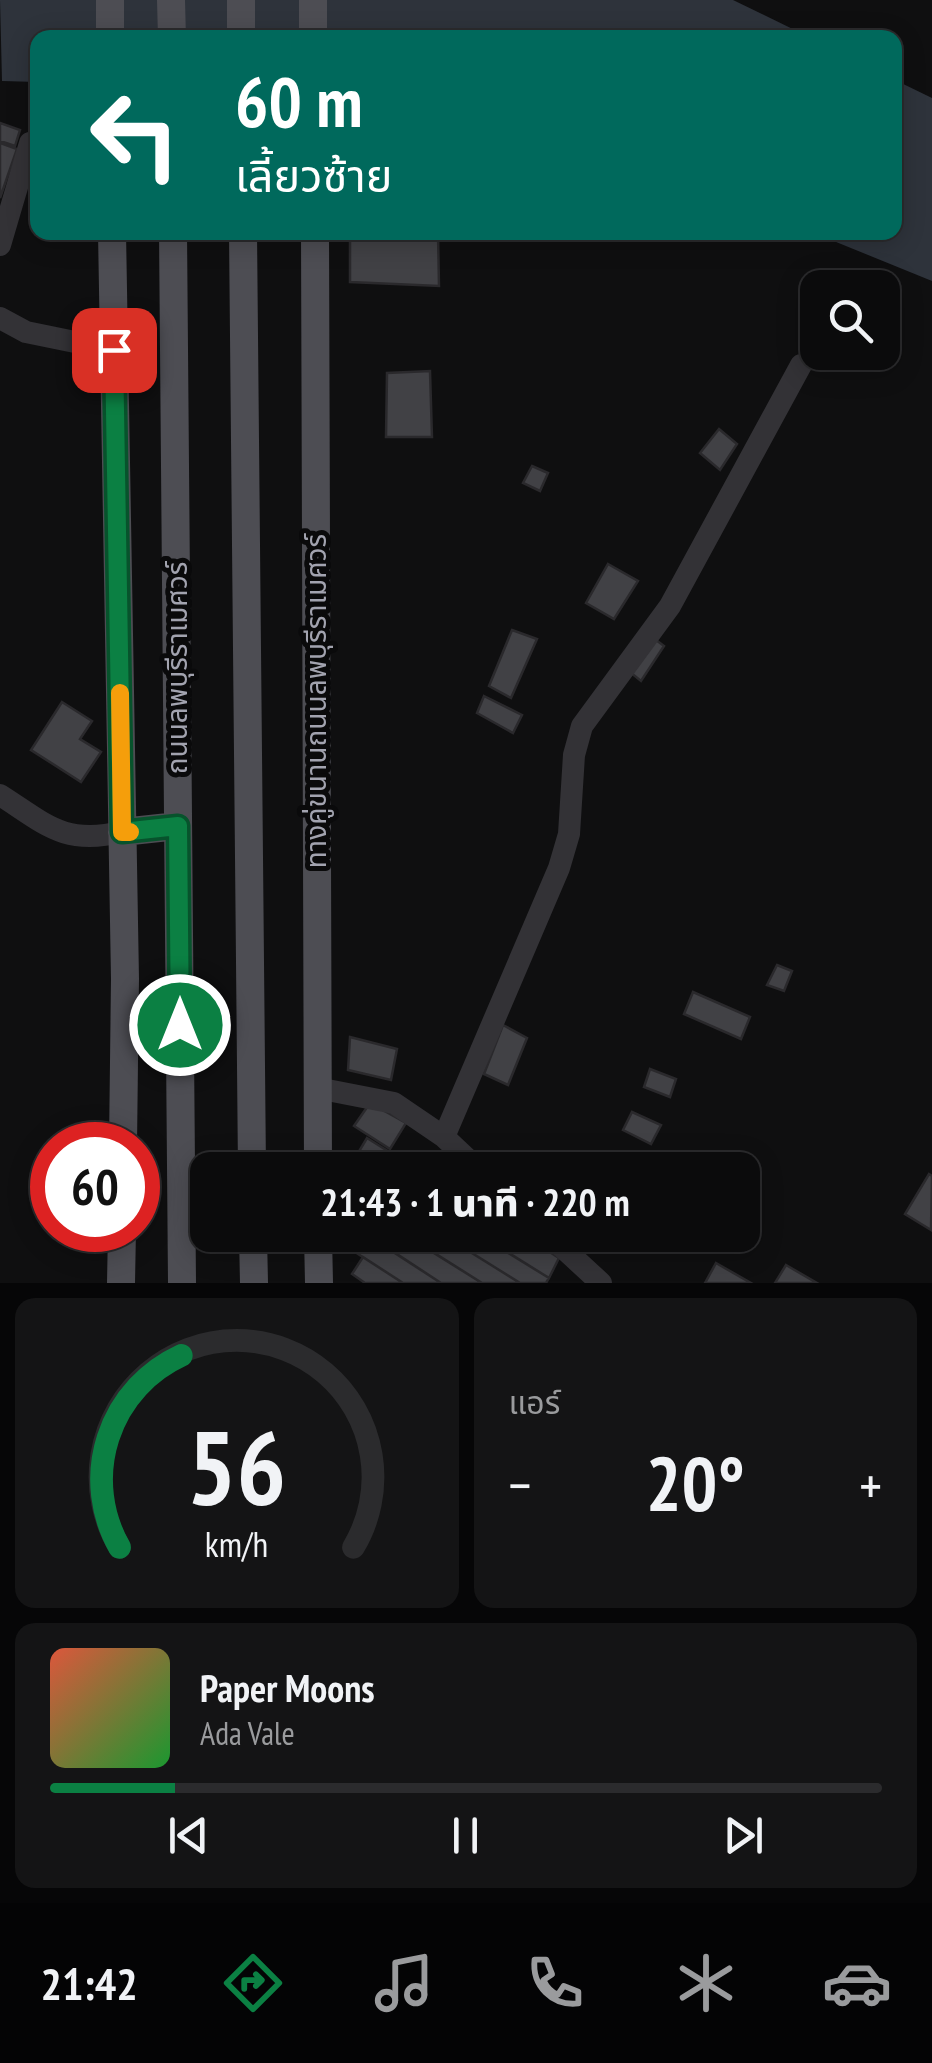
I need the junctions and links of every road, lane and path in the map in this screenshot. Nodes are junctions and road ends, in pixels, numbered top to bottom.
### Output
1 (110, 0) edge
2 (172, 0) edge
3 (241, 0) edge
4 (313, 0) edge
5 (110, 30) edge
6 (172, 30) edge
7 (242, 30) edge
8 (313, 30) edge
9 (30, 143) dead end
10 (112, 240) edge
11 (173, 240) edge
12 (243, 240) edge
13 (314, 240) edge
14 (0, 245) edge
15 (0, 318) edge
16 (114, 350) junction
17 (800, 366) edge
18 (0, 795) edge
19 (178, 826) junction
20 (122, 832) junction
21 (317, 1088) junction
22 (123, 1122) edge
23 (444, 1138) junction
24 (252, 1152) edge
25 (318, 1152) edge
26 (459, 1152) edge
27 (122, 1252) edge
28 (253, 1252) edge
29 (318, 1252) edge
30 (567, 1252) edge
31 (122, 1283) edge
32 (182, 1283) edge
33 (254, 1283) edge
34 (319, 1283) edge
35 (601, 1283) edge

1 - 5 main road
2 - 6 main road
3 - 7 main road
4 - 8 main road
9 - 14 street
10 - 16 main road
11 - 19 main road, ถนนลพบุรีราเมศวร์
12 - 24 main road
13 - 21 main road, ทางคู่ขนานถนนลพบุรีราเมศวร์
15 - 16 street
16 - 20 main road
17 - 23 street
18 - 20 street
19 - 20 main road
19 - 32 main road, ถนนลพบุรีราเมศวร์
20 - 22 main road
21 - 23 street
21 - 25 main road, ทางคู่ขนานถนนลพบุรีราเมศวร์
23 - 26 street
27 - 31 main road
28 - 33 main road
29 - 34 main road
30 - 35 street

